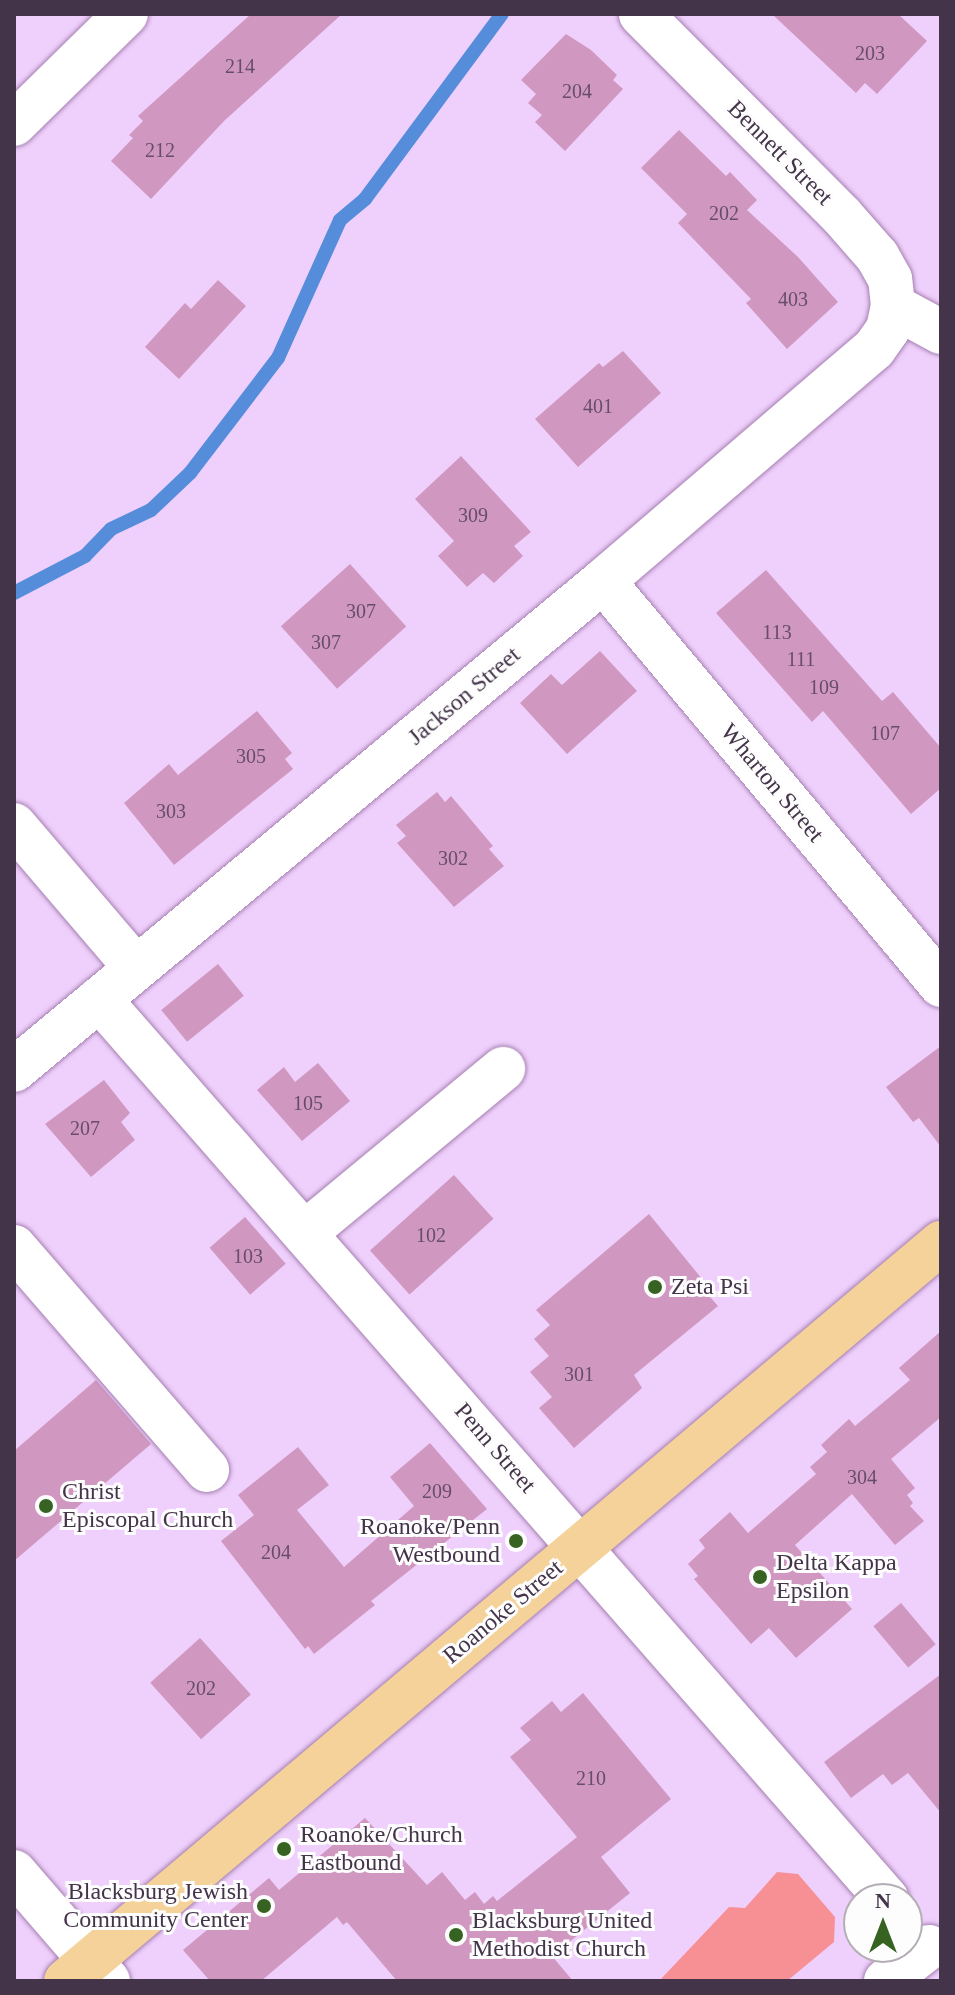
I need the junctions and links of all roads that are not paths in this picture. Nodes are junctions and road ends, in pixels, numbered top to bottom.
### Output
1 (126, 14) edge
2 (641, 14) edge
3 (14, 124) edge
4 (893, 306) junction
5 (941, 332) edge
6 (603, 581) junction
7 (14, 825) edge
8 (136, 968) junction
9 (941, 985) edge
10 (99, 999) junction
11 (503, 1069) dead end
12 (14, 1070) edge
13 (306, 1232) junction
14 (941, 1243) edge
15 (14, 1247) edge
16 (207, 1470) dead end
17 (580, 1547) junction
18 (14, 1872) edge
19 (873, 1883) edge
20 (926, 1943) edge
21 (88, 1974) edge
22 (886, 1981) edge

1 - 3 street
2 - 4 street, Bennett Street
4 - 5 street
4 - 6 street, Jackson Street
6 - 8 street, Jackson Street
6 - 9 street, Wharton Street
7 - 8 street
8 - 10 street, Jackson Street
10 - 12 street, Jackson Street
10 - 13 street, Penn Street
11 - 13 street
13 - 17 street, Penn Street
14 - 17 main road, Roanoke Street
15 - 16 street
17 - 19 street, Penn Street
17 - 21 main road, Roanoke Street
18 - 21 street
20 - 22 street

